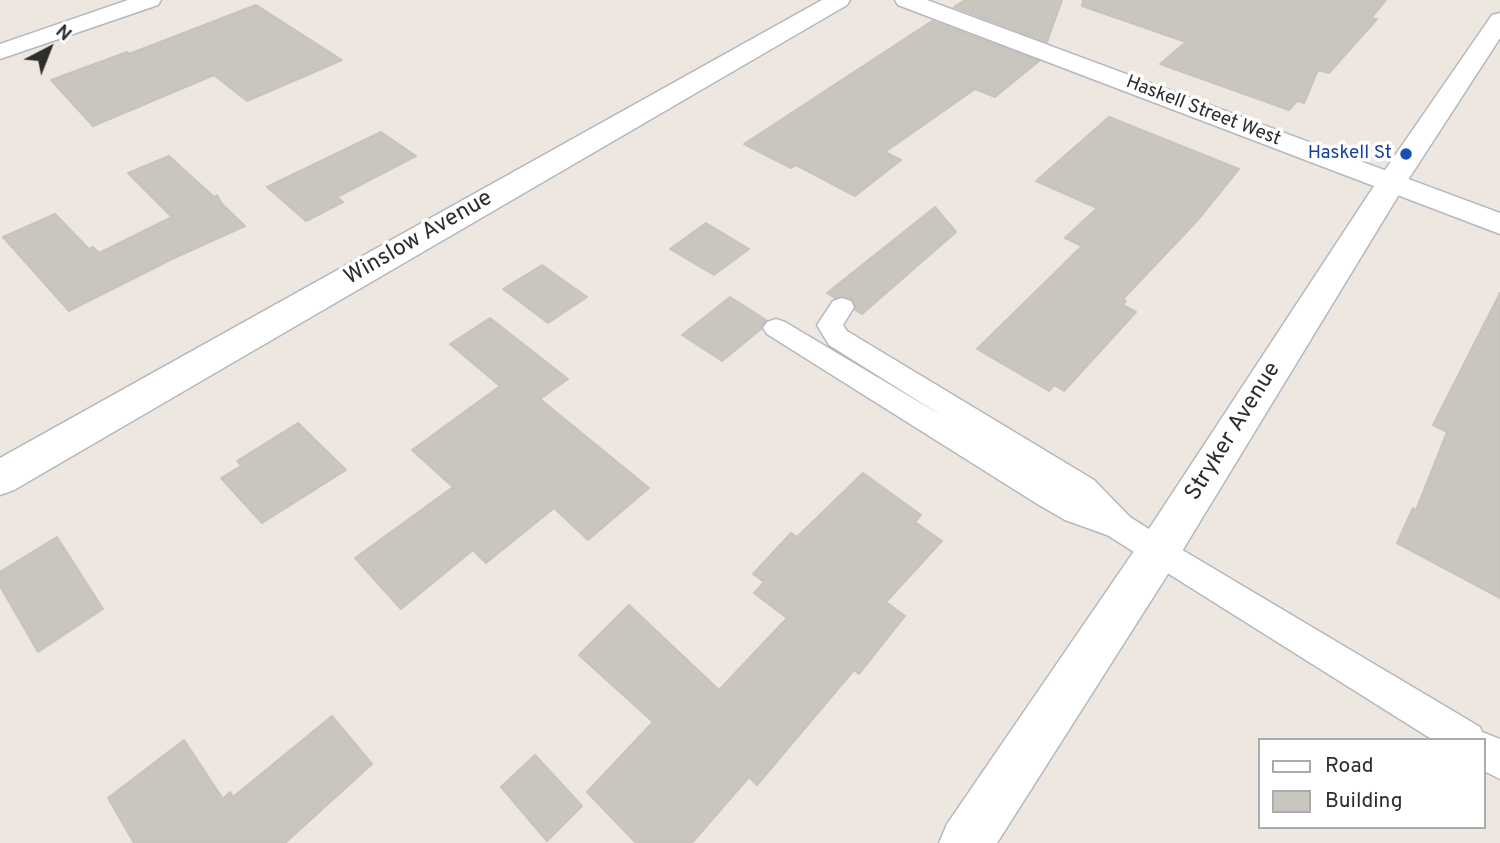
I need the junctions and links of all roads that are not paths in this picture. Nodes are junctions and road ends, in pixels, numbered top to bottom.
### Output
1 (150, 0) edge
2 (839, 0) edge
3 (906, 0) edge
4 (1500, 20) edge
5 (0, 52) edge
6 (1391, 183) junction
7 (1500, 224) edge
8 (842, 307) dead end
9 (776, 328) dead end
10 (0, 478) edge
11 (1119, 526) junction
12 (1158, 552) junction
13 (1464, 738) edge
14 (966, 843) edge

1 - 5 street
2 - 10 street, Winslow Avenue
3 - 6 street, Haskell Street West
4 - 6 street, Stryker Avenue
6 - 7 street, Haskell Street West
6 - 12 street, Stryker Avenue
8 - 11 lane
9 - 11 lane
11 - 12 lane
12 - 13 lane
12 - 14 street, Stryker Avenue

